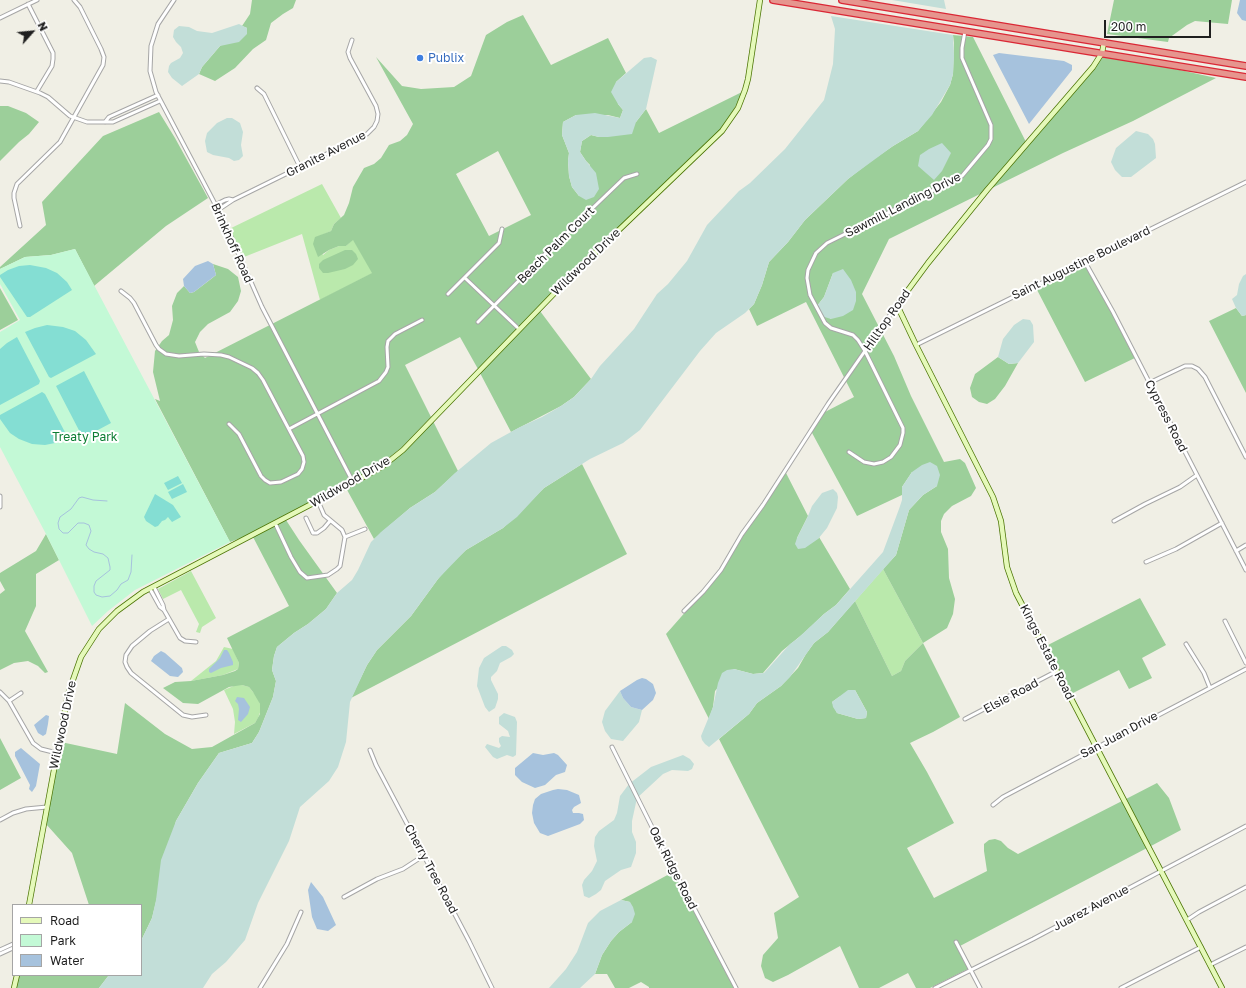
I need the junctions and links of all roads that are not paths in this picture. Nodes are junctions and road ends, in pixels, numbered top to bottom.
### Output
1 (36, 0) edge
2 (74, 0) edge
3 (174, 0) edge
4 (760, 0) edge
5 (773, 0) edge
6 (842, 0) edge
7 (28, 4) junction
8 (0, 18) edge
9 (966, 31) junction
10 (352, 40) dead end
11 (1104, 42) junction
12 (1102, 53) junction
13 (1246, 66) edge
14 (1246, 77) edge
15 (0, 81) edge
16 (257, 88) dead end
17 (37, 92) junction
18 (158, 95) junction
19 (160, 101) junction
20 (74, 118) junction
21 (105, 122) junction
22 (300, 167) junction
23 (637, 174) dead end
24 (1246, 182) edge
25 (233, 200) junction
26 (215, 205) junction
27 (218, 210) junction
28 (20, 226) dead end
29 (502, 229) dead end
30 (1085, 262) junction
31 (465, 278) junction
32 (121, 291) dead end
33 (448, 294) dead end
34 (897, 305) junction
35 (495, 306) junction
36 (422, 320) dead end
37 (478, 322) dead end
38 (519, 329) junction
39 (916, 345) junction
40 (865, 351) junction
41 (1149, 383) junction
42 (318, 414) junction
43 (229, 424) dead end
44 (289, 429) junction
45 (849, 452) dead end
46 (1246, 457) edge
47 (1197, 476) junction
48 (353, 482) junction
49 (0, 496) edge
50 (318, 501) junction
51 (0, 507) edge
52 (306, 518) dead end
53 (330, 520) junction
54 (1114, 521) dead end
55 (275, 523) junction
56 (1222, 524) junction
57 (365, 529) dead end
58 (345, 537) junction
59 (1246, 545) edge
60 (1236, 551) junction
61 (1146, 562) dead end
62 (1246, 570) edge
63 (152, 588) junction
64 (684, 611) dead end
65 (169, 619) junction
66 (1225, 621) dead end
67 (196, 642) dead end
68 (1186, 644) dead end
69 (1246, 663) edge
70 (1246, 668) edge
71 (1057, 671) junction
72 (1210, 688) junction
73 (0, 692) edge
74 (21, 693) dead end
75 (9, 701) junction
76 (206, 715) dead end
77 (965, 719) dead end
78 (1096, 747) junction
79 (612, 748) dead end
80 (370, 750) dead end
81 (57, 753) junction
82 (993, 805) dead end
83 (47, 807) junction
84 (0, 820) edge
85 (1246, 826) edge
86 (423, 856) junction
87 (1161, 871) junction
88 (1246, 887) edge
89 (344, 898) dead end
90 (29, 904) edge
91 (300, 912) dead end
92 (1187, 920) junction
93 (956, 942) dead end
94 (12, 944) edge
95 (1201, 947) junction
96 (1246, 947) edge
97 (12, 948) edge
98 (0, 950) edge
99 (0, 954) edge
100 (1210, 965) junction
101 (971, 970) junction
102 (16, 976) edge
103 (14, 988) edge
104 (260, 988) edge
105 (492, 988) edge
106 (736, 988) edge
107 (935, 988) edge
108 (980, 988) edge
109 (1121, 988) edge
110 (1222, 988) edge

1 - 7 street
2 - 20 street
3 - 18 street, Brinkhoff Road
4 - 38 street, Wildwood Drive
5 - 9 highway
6 - 11 highway
7 - 8 street
7 - 17 street
9 - 12 highway
9 - 40 street, Sawmill Landing Drive
10 - 22 street, Granite Avenue
11 - 12 street, Hilltop Road
11 - 13 highway
12 - 14 highway
12 - 34 street, Hilltop Road
15 - 17 street
16 - 22 street
17 - 20 street
18 - 19 street, Brinkhoff Road
18 - 21 street
19 - 21 street
19 - 26 street, Brinkhoff Road
20 - 21 street
20 - 28 street
22 - 25 street, Granite Avenue
23 - 35 street, Beach Palm Court
24 - 30 street, Saint Augustine Boulevard
25 - 26 street, Granite Avenue
25 - 27 street, Granite Avenue
26 - 27 street, Brinkhoff Road
27 - 42 street, Brinkhoff Road
29 - 31 street
30 - 39 street, Saint Augustine Boulevard
30 - 41 street, Cypress Road
31 - 33 street
31 - 35 street
32 - 44 street
34 - 39 street, Kings Estate Road
34 - 40 street, Hilltop Road
35 - 37 street, Beach Palm Court
35 - 38 street
36 - 42 street
38 - 48 street, Wildwood Drive
39 - 71 street, Kings Estate Road
40 - 45 street, Sawmill Landing Drive
40 - 64 street, Hilltop Road
41 - 46 street
41 - 47 street, Cypress Road
42 - 44 street
42 - 48 street, Brinkhoff Road
43 - 44 street
47 - 54 street
47 - 56 street, Cypress Road
48 - 50 street, Wildwood Drive
49 - 51 street
50 - 53 street
50 - 55 street, Wildwood Drive
52 - 53 street
53 - 58 street
55 - 58 street
55 - 63 street, Wildwood Drive
56 - 60 street, Cypress Road
56 - 61 street
57 - 58 street
59 - 60 street
60 - 62 street, Cypress Road
63 - 65 street
63 - 81 street, Wildwood Drive
65 - 67 street
65 - 76 street
66 - 69 street
68 - 72 street
70 - 72 street, San Juan Drive
71 - 77 street, Elsie Road
71 - 78 street, Kings Estate Road
72 - 78 street, San Juan Drive
73 - 75 street
74 - 75 street
75 - 81 street
78 - 82 street, San Juan Drive
78 - 87 street, Kings Estate Road
79 - 106 street, Oak Ridge Road
80 - 86 street, Cherry Tree Road
81 - 83 street, Wildwood Drive
83 - 84 street
83 - 90 street, Wildwood Drive
85 - 87 street, Juarez Avenue
86 - 89 street
86 - 105 street, Cherry Tree Road
87 - 92 street, Kings Estate Road
87 - 101 street, Juarez Avenue
88 - 92 street
91 - 104 street
92 - 95 street, Kings Estate Road
93 - 101 street
94 - 98 street
95 - 100 street, Kings Estate Road
95 - 109 street
96 - 100 street
97 - 99 street
100 - 110 street, Kings Estate Road
101 - 107 street, Juarez Avenue
101 - 108 street
102 - 103 street

